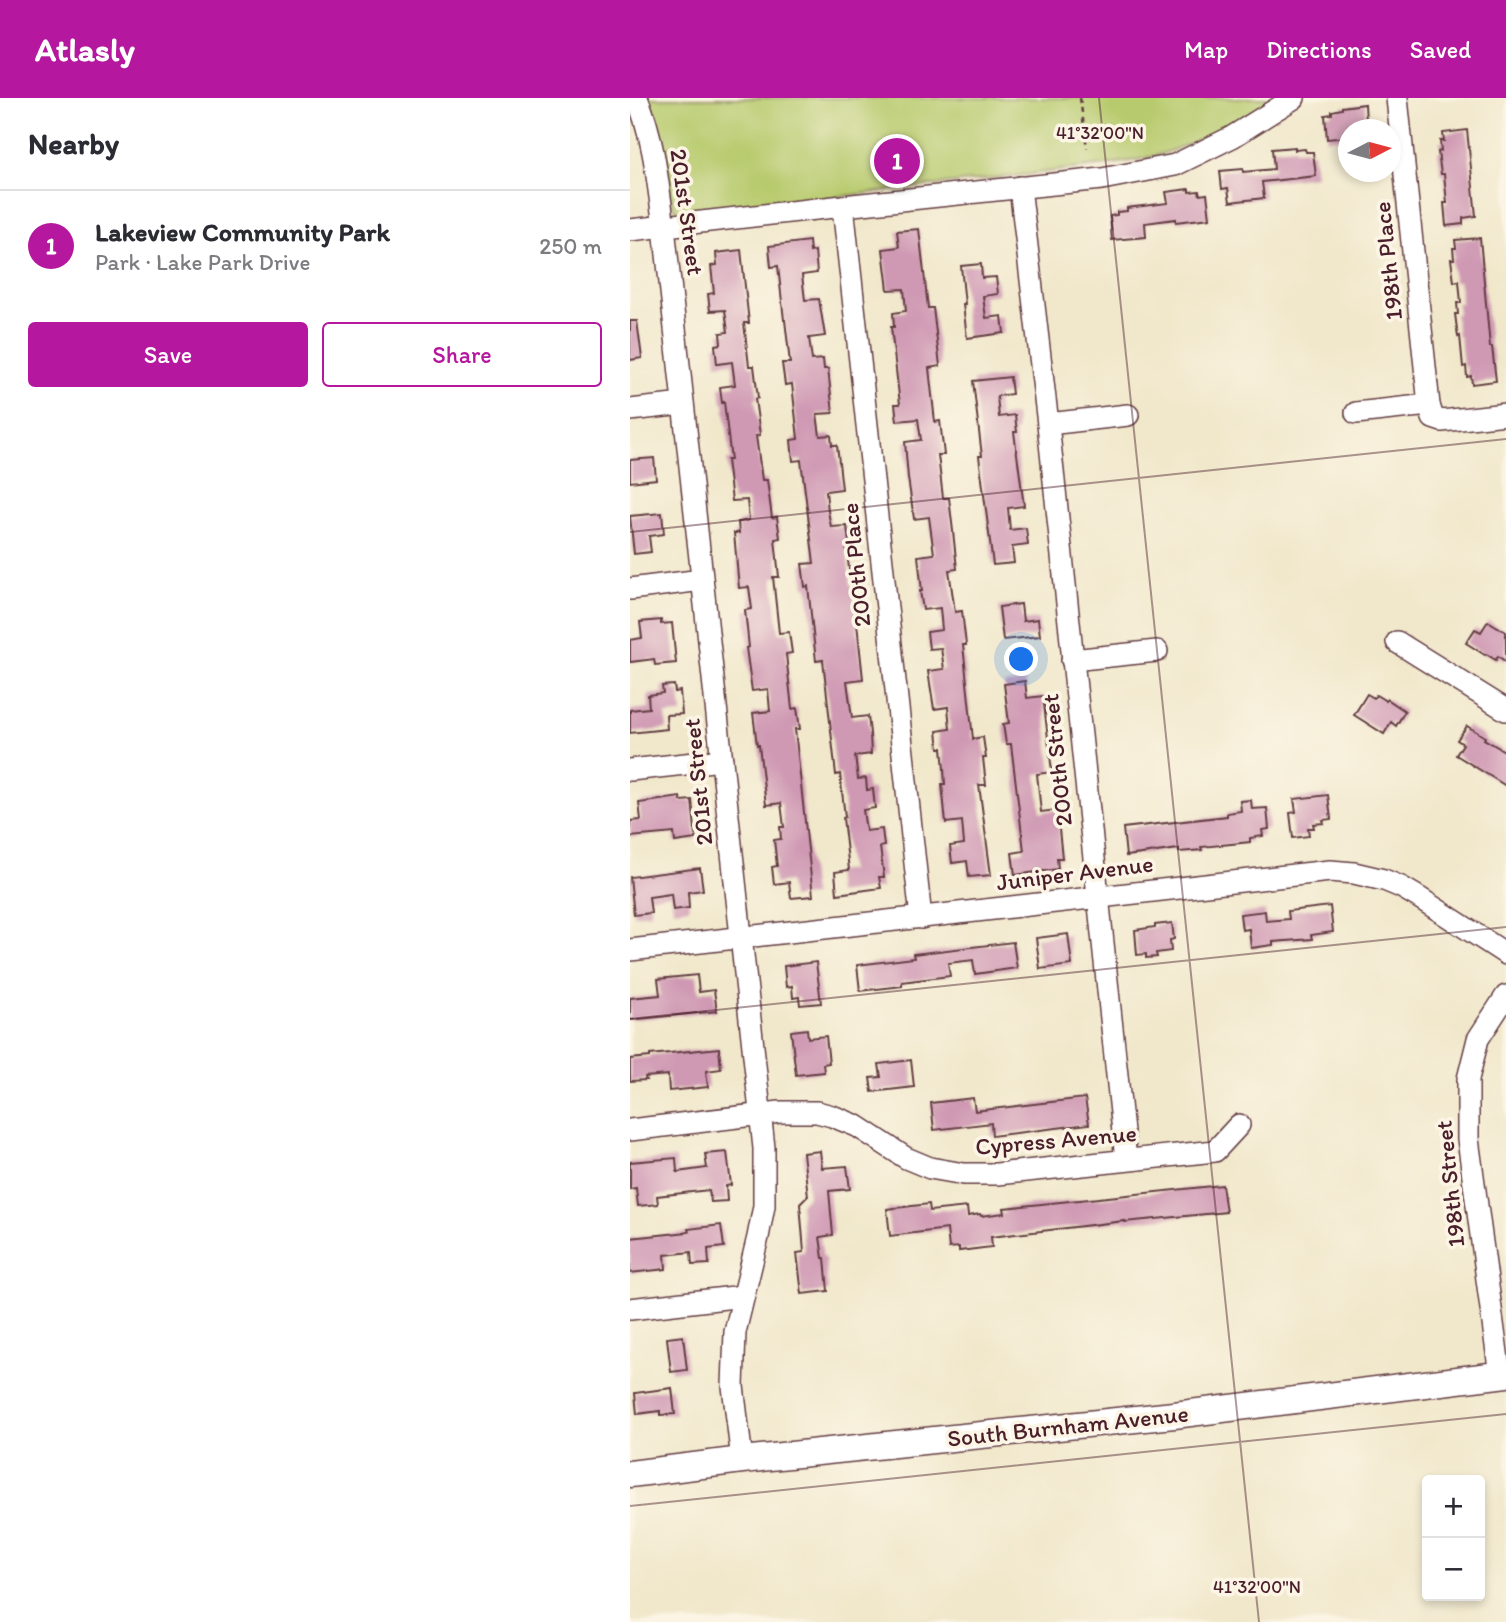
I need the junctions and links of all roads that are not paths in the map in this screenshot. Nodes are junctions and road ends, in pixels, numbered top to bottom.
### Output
1 (637, 98) edge
2 (1294, 98) edge
3 (1397, 98) edge
4 (1020, 187) junction
5 (843, 206) junction
6 (664, 227) junction
7 (630, 230) edge
8 (683, 404) junction
9 (630, 410) edge
10 (1431, 411) junction
11 (1356, 413) dead end
12 (1506, 414) edge
13 (1128, 415) dead end
14 (1048, 424) junction
15 (702, 580) junction
16 (630, 589) edge
17 (1397, 642) dead end
18 (1157, 651) dead end
19 (1072, 660) junction
20 (1506, 710) edge
21 (722, 760) junction
22 (630, 770) edge
23 (1098, 897) junction
24 (920, 918) junction
25 (740, 938) junction
26 (630, 950) edge
27 (1506, 954) edge
28 (1506, 996) edge
29 (761, 1116) junction
30 (1238, 1125) dead end
31 (630, 1130) edge
32 (1126, 1160) junction
33 (743, 1296) junction
34 (630, 1309) edge
35 (1503, 1374) edge
36 (742, 1460) junction
37 (630, 1474) edge

1 - 6 street, 201st Street
2 - 4 street
3 - 10 street, 198th Place
4 - 5 street
4 - 14 street, 200th Street
5 - 6 street
5 - 24 street, 200th Place
6 - 7 street
6 - 8 street, 201st Street
8 - 9 street
8 - 15 street, 201st Street
10 - 11 street
10 - 12 street
13 - 14 street
14 - 19 street, 200th Street
15 - 16 street
15 - 21 street, 201st Street
17 - 20 street
18 - 19 street
19 - 23 street, 200th Street
21 - 22 street
21 - 25 street, 201st Street
23 - 24 street, Juniper Avenue
23 - 27 street, Juniper Avenue
23 - 32 street, 200th Street
24 - 25 street, Juniper Avenue
25 - 26 street, Juniper Avenue
25 - 29 street, 201st Street
28 - 35 street, 198th Street
29 - 31 street, Cypress Avenue
29 - 32 street, Cypress Avenue
29 - 33 street, 201st Street
30 - 32 street, Cypress Avenue
33 - 34 street
33 - 36 street, 201st Street
35 - 36 main road, South Burnham Avenue
36 - 37 main road, South Burnham Avenue

